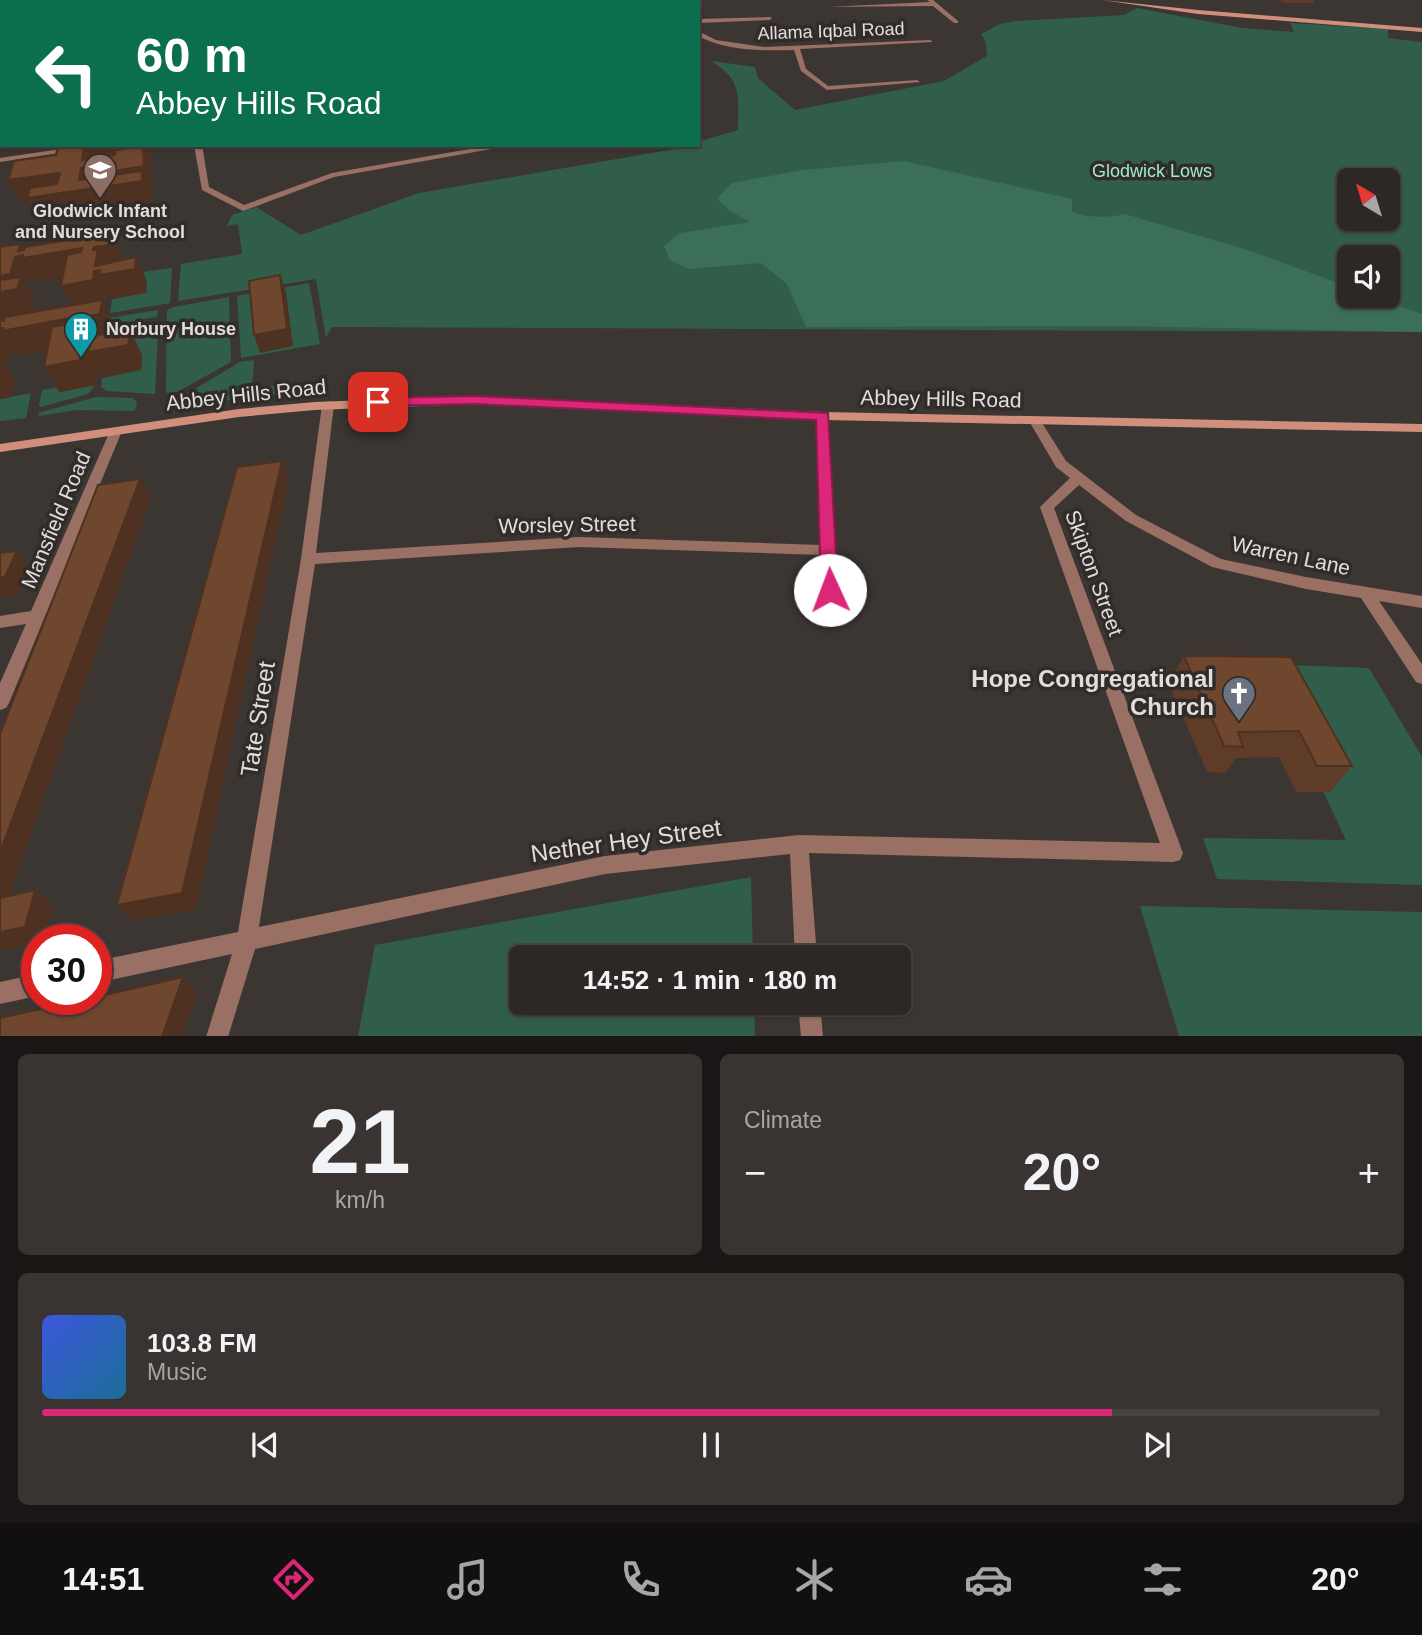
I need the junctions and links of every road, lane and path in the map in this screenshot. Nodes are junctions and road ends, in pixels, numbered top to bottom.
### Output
1 (1105, 0) edge
2 (932, 2) edge
3 (830, 7) dead end
4 (770, 18) dead end
5 (700, 21) edge
6 (956, 22) dead end
7 (1422, 30) edge
8 (700, 34) edge
9 (930, 42) dead end
10 (796, 47) junction
11 (917, 82) dead end
12 (93, 147) edge
13 (198, 147) edge
14 (497, 147) edge
15 (0, 160) edge
16 (328, 405) junction
17 (823, 416) junction
18 (1035, 421) junction
19 (1422, 428) edge
20 (116, 430) junction
21 (0, 448) edge
22 (1079, 477) junction
23 (828, 550) junction
24 (308, 559) junction
25 (830, 590) dead end
26 (1366, 593) junction
27 (1422, 602) edge
28 (38, 616) junction
29 (0, 622) edge
30 (1422, 677) edge
31 (0, 703) edge
32 (799, 844) junction
33 (1173, 853) joint
34 (247, 940) junction
35 (805, 945) edge
36 (112, 969) edge
37 (21, 988) edge
38 (0, 993) edge
39 (810, 1015) edge
40 (217, 1036) edge
41 (812, 1036) edge

1 - 7 main road
2 - 3 street
2 - 6 street
4 - 5 street
8 - 10 street, Allama Iqbal Road
9 - 10 street, Allama Iqbal Road
10 - 11 street
12 - 15 street
13 - 14 street
16 - 17 main road, Abbey Hills Road
16 - 20 main road, Abbey Hills Road
16 - 24 street, Tate Street
17 - 18 main road, Abbey Hills Road
17 - 23 street
18 - 19 main road, Abbey Hills Road
18 - 22 street, Warren Lane
20 - 21 main road, Abbey Hills Road
20 - 28 street, Mansfield Road
22 - 26 street, Warren Lane
22 - 33 street, Skipton Street
23 - 24 street, Worsley Street
23 - 25 street
24 - 34 street, Tate Street
26 - 27 street, Warren Lane
26 - 30 street
28 - 29 street
28 - 31 street, Mansfield Road
32 - 33 street, Nether Hey Street
32 - 34 street, Nether Hey Street
32 - 35 street
34 - 36 street, Nether Hey Street
34 - 40 street, Tate Street
37 - 38 street
39 - 41 street

